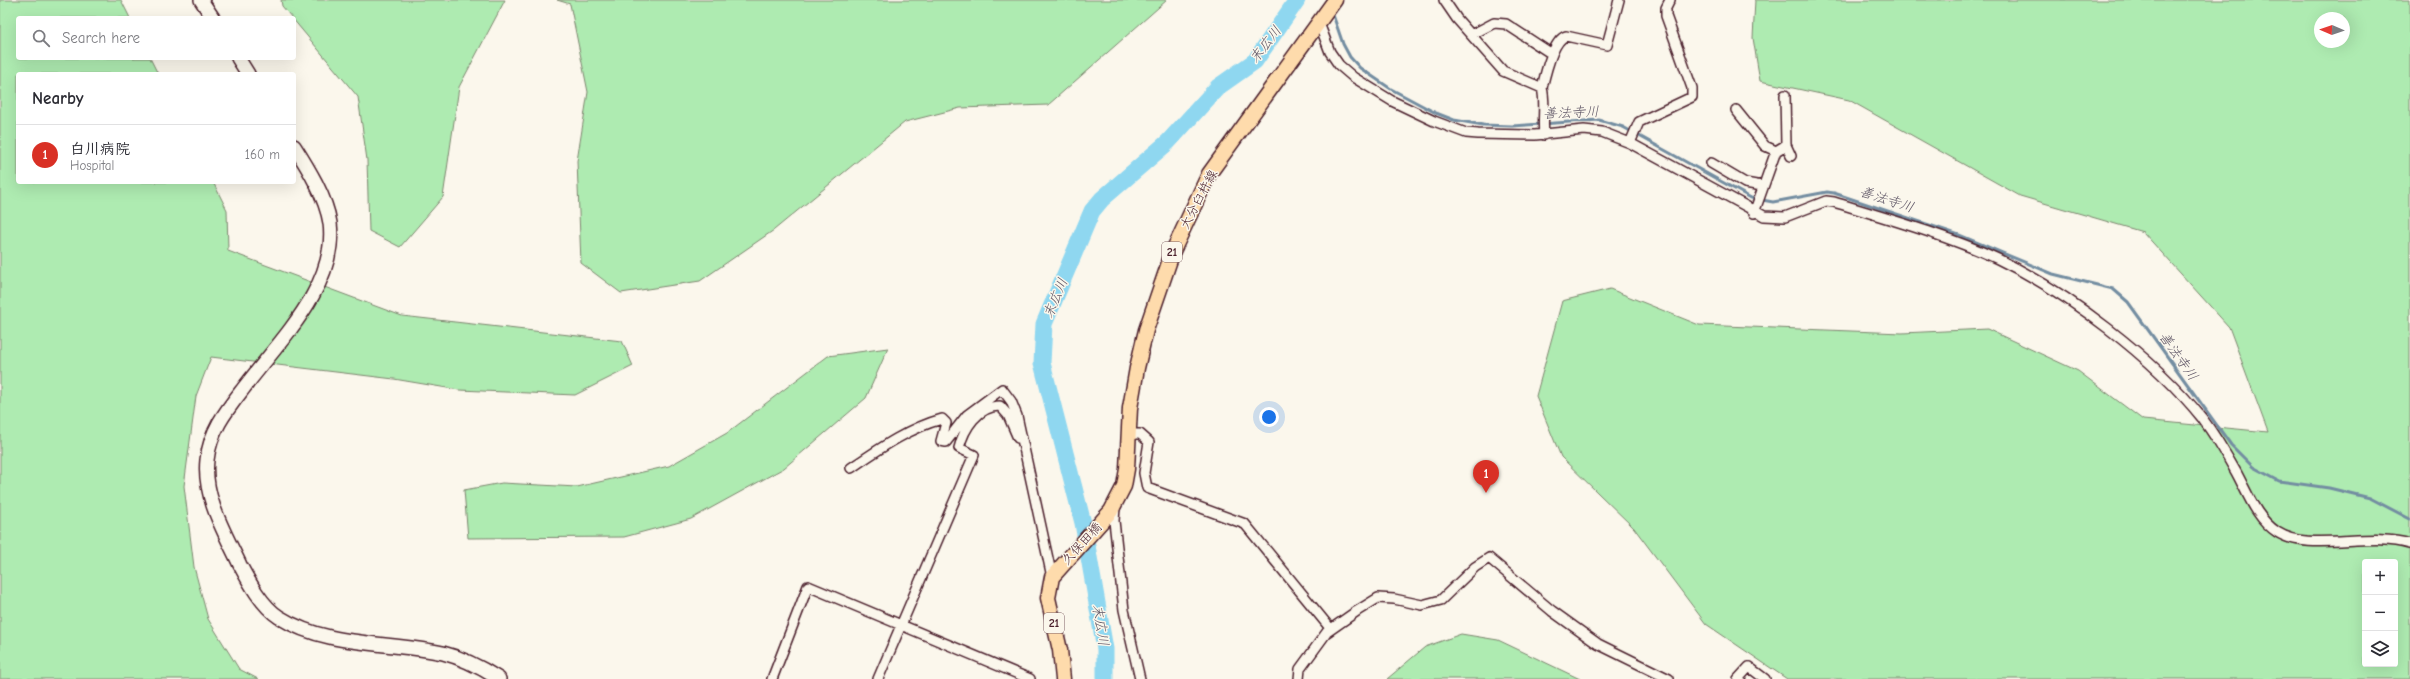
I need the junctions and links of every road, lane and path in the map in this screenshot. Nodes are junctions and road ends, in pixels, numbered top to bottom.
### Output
1 (201, 0) edge
2 (1335, 0) edge
3 (1619, 0) edge
4 (1670, 0) edge
5 (1445, 1) edge
6 (212, 16) edge
7 (1320, 21) junction
8 (1471, 35) junction
9 (1552, 54) junction
10 (239, 60) edge
11 (247, 72) edge
12 (1542, 88) junction
13 (1785, 96) dead end
14 (1736, 110) dead end
15 (1543, 133) junction
16 (1631, 141) junction
17 (1786, 145) junction
18 (296, 150) edge
19 (1776, 151) junction
20 (1791, 156) dead end
21 (1711, 163) dead end
22 (1761, 188) junction
23 (1755, 210) junction
24 (1129, 434) junction
25 (1028, 463) junction
26 (851, 468) dead end
27 (1115, 505) junction
28 (1105, 518) joint
29 (2410, 544) edge
30 (1055, 573) junction
31 (901, 625) junction
32 (1330, 628) junction
33 (499, 679) edge
34 (772, 679) edge
35 (878, 679) edge
36 (1030, 679) edge
37 (1063, 679) edge
38 (1140, 679) edge
39 (1299, 679) edge
40 (1669, 679) edge
41 (1738, 679) edge
42 (1765, 679) edge

1 - 6 street
2 - 7 main road, 大分臼杵線 / 21
3 - 9 street
4 - 16 street
5 - 8 street
7 - 15 street
7 - 24 main road, 大分臼杵線 / 21
8 - 9 street
8 - 12 street
9 - 12 street
10 - 11 street
12 - 15 street
13 - 17 street
14 - 19 street
15 - 16 street
16 - 23 street
17 - 19 street
17 - 20 street
18 - 33 street
19 - 22 street
21 - 22 street
22 - 23 street
23 - 29 street
24 - 27 main road, 大分臼杵線 / 21
24 - 32 street
25 - 26 street
25 - 30 street
25 - 31 street
27 - 28 main road, 大分臼杵線 / 21
27 - 38 street
28 - 30 main road, 久保田橋 / 21
30 - 37 main road, 21
31 - 34 street
31 - 35 street
31 - 36 street
32 - 39 street
32 - 40 street
41 - 42 street

